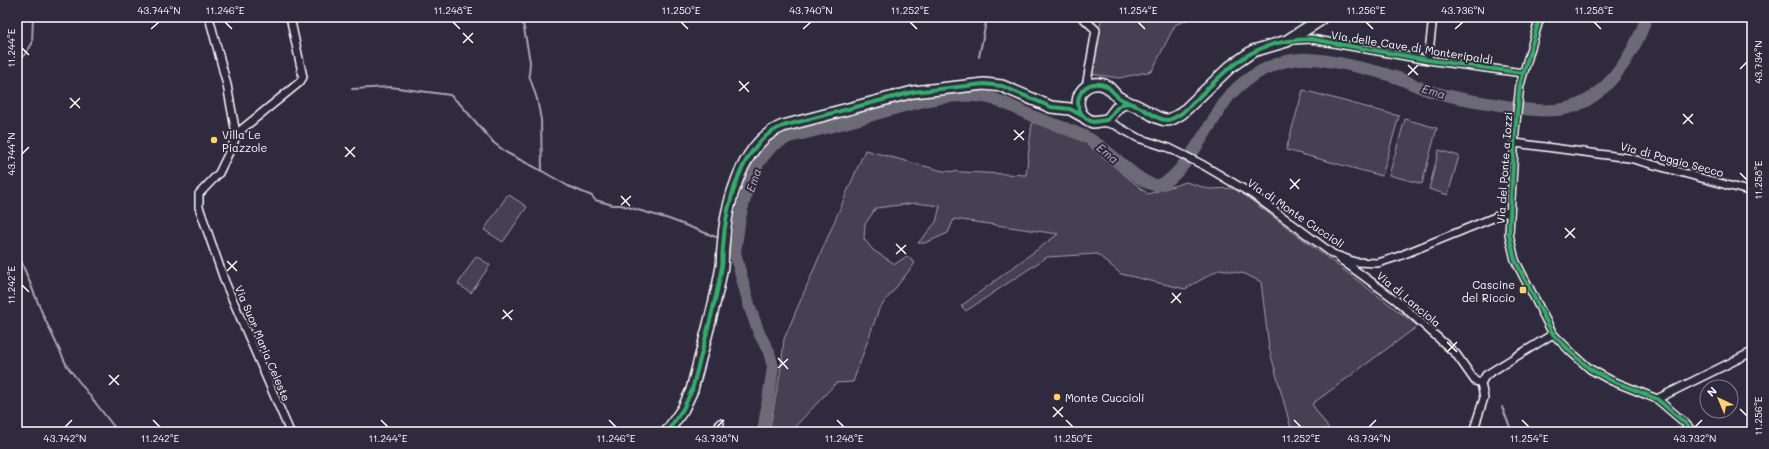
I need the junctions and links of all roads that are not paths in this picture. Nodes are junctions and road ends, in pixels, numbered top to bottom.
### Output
1 (209, 17) edge
2 (290, 17) edge
3 (1082, 17) edge
4 (1433, 17) edge
5 (1540, 17) edge
6 (1320, 20) dead end
7 (1287, 40) junction
8 (1428, 60) junction
9 (1090, 72) junction
10 (1523, 73) junction
11 (1097, 84) junction
12 (1086, 87) junction
13 (1113, 92) junction
14 (1078, 103) junction
15 (1136, 106) junction
16 (1064, 108) junction
17 (1116, 110) junction
18 (1081, 115) junction
19 (1103, 122) junction
20 (1121, 128) junction
21 (236, 134) junction
22 (1515, 143) junction
23 (1752, 192) edge
24 (1510, 211) junction
25 (1333, 254) junction
26 (1553, 334) junction
27 (1752, 352) edge
28 (1481, 383) junction
29 (1657, 399) junction
30 (720, 423) dead end
31 (290, 432) edge
32 (667, 432) edge
33 (717, 432) edge
34 (1473, 432) edge
35 (1693, 432) edge

1 - 21 street
2 - 21 street
3 - 9 street
4 - 8 street, Via delle Cave di Monteripaldi
5 - 10 street, Via del Ponte a Iozzi
6 - 7 street
7 - 8 street, Via delle Cave di Monteripaldi
7 - 15 street, Via delle Cave di Monteripaldi
8 - 10 street, Via delle Cave di Monteripaldi
9 - 11 street
9 - 12 street
10 - 22 street, Via del Ponte a Iozzi
11 - 12 street
11 - 13 street, Via delle Cave di Monteripaldi
12 - 14 street
13 - 15 street, Via delle Cave di Monteripaldi
13 - 17 street
14 - 16 street
14 - 18 street
15 - 17 street
16 - 18 street
16 - 32 street
17 - 19 street
17 - 20 street
18 - 19 street
19 - 20 street, Via di Monte Cuccioli
20 - 25 street, Via di Monte Cuccioli
21 - 31 street, Via Suor Maria Celeste
22 - 23 street, Via di Poggio Secco
22 - 24 street, Via del Ponte a Iozzi
24 - 25 street, Via di Monte Cuccioli
24 - 26 street, Via del Ponte a Iozzi
25 - 28 street, Via di Lanciola
26 - 28 street
26 - 29 street, Via del Ponte a Iozzi
27 - 29 street
28 - 34 street
29 - 35 street, Via del Ponte a Iozzi
30 - 33 street

